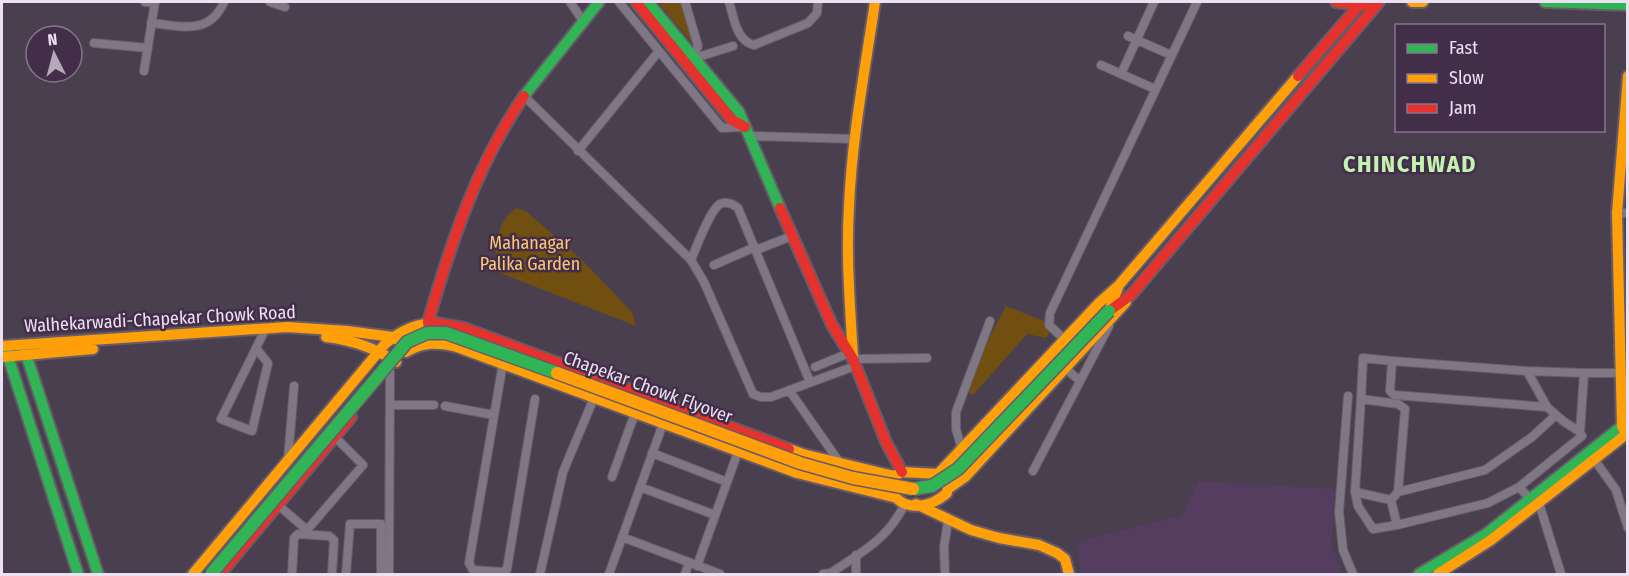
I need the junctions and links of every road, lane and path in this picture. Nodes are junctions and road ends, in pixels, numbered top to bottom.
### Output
1 (145, 2) edge
2 (155, 2) edge
3 (224, 2) edge
4 (270, 2) edge
5 (570, 2) edge
6 (599, 2) edge
7 (619, 2) edge
8 (636, 2) edge
9 (648, 2) edge
10 (685, 2) edge
11 (729, 2) edge
12 (818, 2) edge
13 (875, 2) edge
14 (1154, 2) edge
15 (1197, 2) edge
16 (1336, 2) edge
17 (1412, 2) edge
18 (1423, 2) edge
19 (1545, 2) edge
20 (1360, 3) edge
21 (1377, 4) edge
22 (1628, 5) edge
23 (285, 7) dead end
24 (583, 21) junction
25 (151, 22) junction
26 (1128, 36) dead end
27 (1137, 40) junction
28 (94, 43) dead end
29 (733, 46) dead end
30 (147, 48) junction
31 (659, 51) junction
32 (1171, 55) junction
33 (694, 57) junction
34 (1101, 65) dead end
35 (144, 71) dead end
36 (1121, 74) junction
37 (1628, 76) edge
38 (1155, 89) junction
39 (525, 97) junction
40 (748, 132) junction
41 (1625, 137) edge
42 (855, 139) junction
43 (578, 151) junction
44 (1622, 213) edge
45 (1171, 223) junction
46 (1186, 232) junction
47 (792, 236) junction
48 (756, 249) junction
49 (691, 260) junction
50 (714, 265) dead end
51 (1119, 285) junction
52 (1111, 314) junction
53 (990, 321) dead end
54 (428, 322) junction
55 (263, 334) junction
56 (393, 337) junction
57 (1065, 340) junction
58 (430, 343) junction
59 (256, 348) junction
60 (411, 349) junction
61 (24, 350) junction
62 (380, 350) junction
63 (4, 351) edge
64 (927, 358) dead end
65 (852, 359) junction
66 (1392, 361) junction
67 (503, 363) junction
68 (393, 366) junction
69 (815, 367) dead end
70 (1066, 369) junction
71 (1527, 371) junction
72 (1584, 373) junction
73 (1620, 373) junction
74 (602, 379) junction
75 (1080, 381) junction
76 (810, 382) junction
77 (294, 386) dead end
78 (789, 390) junction
79 (1348, 396) dead end
80 (594, 397) junction
81 (535, 399) dead end
82 (1361, 399) junction
83 (390, 405) junction
84 (434, 405) dead end
85 (445, 406) dead end
86 (1547, 407) junction
87 (635, 413) junction
88 (667, 414) junction
89 (494, 415) junction
90 (1556, 415) junction
91 (1626, 429) edge
92 (746, 432) junction
93 (1580, 432) junction
94 (335, 437) junction
95 (962, 450) junction
96 (739, 451) junction
97 (652, 453) junction
98 (1592, 456) junction
99 (288, 461) junction
100 (841, 464) junction
101 (1033, 471) dead end
102 (898, 474) junction
103 (938, 474) junction
104 (612, 477) dead end
105 (728, 482) junction
106 (640, 487) junction
107 (1519, 487) junction
108 (1355, 492) junction
109 (1398, 492) junction
110 (946, 493) junction
111 (893, 497) junction
112 (1391, 500) junction
113 (1535, 501) junction
114 (910, 504) junction
115 (278, 505) junction
116 (1624, 506) edge
117 (715, 515) junction
118 (948, 521) junction
119 (1397, 525) junction
120 (1628, 528) edge
121 (622, 537) junction
122 (856, 555) junction
123 (693, 564) junction
124 (1068, 573) edge
125 (78, 574) edge
126 (98, 574) edge
127 (193, 574) edge
128 (211, 574) edge
129 (220, 574) edge
130 (292, 574) edge
131 (332, 574) edge
132 (346, 574) edge
133 (381, 574) edge
134 (389, 574) edge
135 (540, 574) edge
136 (609, 574) edge
137 (684, 574) edge
138 (720, 574) edge
139 (828, 574) edge
140 (856, 574) edge
141 (945, 574) edge
142 (1353, 574) edge
143 (1419, 574) edge
144 (1438, 574) edge
145 (1562, 574) edge

1 - 2 street
2 - 25 street
3 - 25 street
4 - 23 street
5 - 24 street
6 - 24 main road
7 - 31 street
8 - 40 main road
9 - 33 main road
10 - 33 street
11 - 12 street
13 - 42 main road
14 - 27 street
15 - 32 street
16 - 20 main road
17 - 18 main road
19 - 22 main road
20 - 21 main road
20 - 45 main road
21 - 46 main road, Chapekar Chowk Flyover
24 - 39 main road
25 - 30 street
26 - 27 street
27 - 32 street
27 - 36 street
28 - 30 street
29 - 33 street
30 - 35 street
31 - 40 street
31 - 43 street
32 - 38 street
33 - 40 main road
34 - 36 street
36 - 38 street
37 - 41 main road
38 - 57 street
39 - 43 street
39 - 54 main road
40 - 42 street
40 - 47 main road
41 - 44 main road
42 - 65 main road
43 - 49 street
44 - 73 main road
45 - 46 main road
45 - 51 main road
46 - 52 main road, Chapekar Chowk Flyover
47 - 48 street
47 - 65 main road
48 - 49 street
48 - 50 street
48 - 76 street
49 - 78 street
51 - 52 main road, Chapekar Chowk Flyover
51 - 57 main road
52 - 70 main road
52 - 75 street
52 - 128 main road, Chapekar Chowk Flyover, bridge
53 - 95 street
54 - 56 main road
54 - 58 main road
54 - 74 main road
55 - 59 street
55 - 61 main road, Walhekarwadi-Chapekar Chowk Road
55 - 62 main road, Walhekarwadi-Chapekar Chowk Road
56 - 60 main road
56 - 61 main road, Walhekarwadi-Chapekar Chowk Road
56 - 62 main road
57 - 95 main road
58 - 60 main road
58 - 67 main road
59 - 59 street
60 - 68 main road
61 - 63 main road, Walhekarwadi-Chapekar Chowk Road
61 - 126 main road
62 - 68 main road, Walhekarwadi-Chapekar Chowk Road
62 - 99 main road
63 - 125 main road
64 - 65 street
65 - 69 street
65 - 76 street
65 - 102 main road
66 - 71 street
66 - 82 street
66 - 86 street
67 - 80 main road
67 - 89 street
68 - 83 street
68 - 94 main road
70 - 75 street
70 - 110 main road
71 - 72 street
71 - 86 street
72 - 73 street
72 - 93 street
73 - 91 main road
74 - 80 street
74 - 88 main road
75 - 101 street
76 - 78 street
77 - 99 street
78 - 100 street
79 - 142 street
80 - 87 main road
80 - 135 street
81 - 89 street
82 - 108 street
82 - 109 street
83 - 84 street
83 - 134 street
85 - 89 street
86 - 90 street
87 - 88 main road
87 - 104 street
88 - 92 main road
88 - 96 main road
88 - 97 street
90 - 93 street
90 - 109 street
91 - 98 main road
92 - 96 street
92 - 100 main road
93 - 107 street
94 - 115 main road
94 - 115 street
95 - 103 main road
96 - 105 street
96 - 111 main road
97 - 105 street
97 - 106 street
98 - 113 main road
98 - 116 street
99 - 127 main road
100 - 102 main road
102 - 103 main road
102 - 111 main road
103 - 110 main road
105 - 117 street
106 - 117 street
106 - 121 street
107 - 113 street
107 - 119 street
108 - 112 street
108 - 119 street
109 - 112 street
110 - 114 main road
110 - 118 main road
111 - 114 main road
112 - 119 street
113 - 143 main road
113 - 144 main road
113 - 145 street
114 - 118 main road
114 - 122 street
115 - 129 main road
116 - 120 street
117 - 123 street
118 - 124 main road
118 - 141 street
121 - 123 street
121 - 136 street
122 - 139 street
122 - 140 street
123 - 137 street
123 - 138 street
130 - 131 street
132 - 133 street

